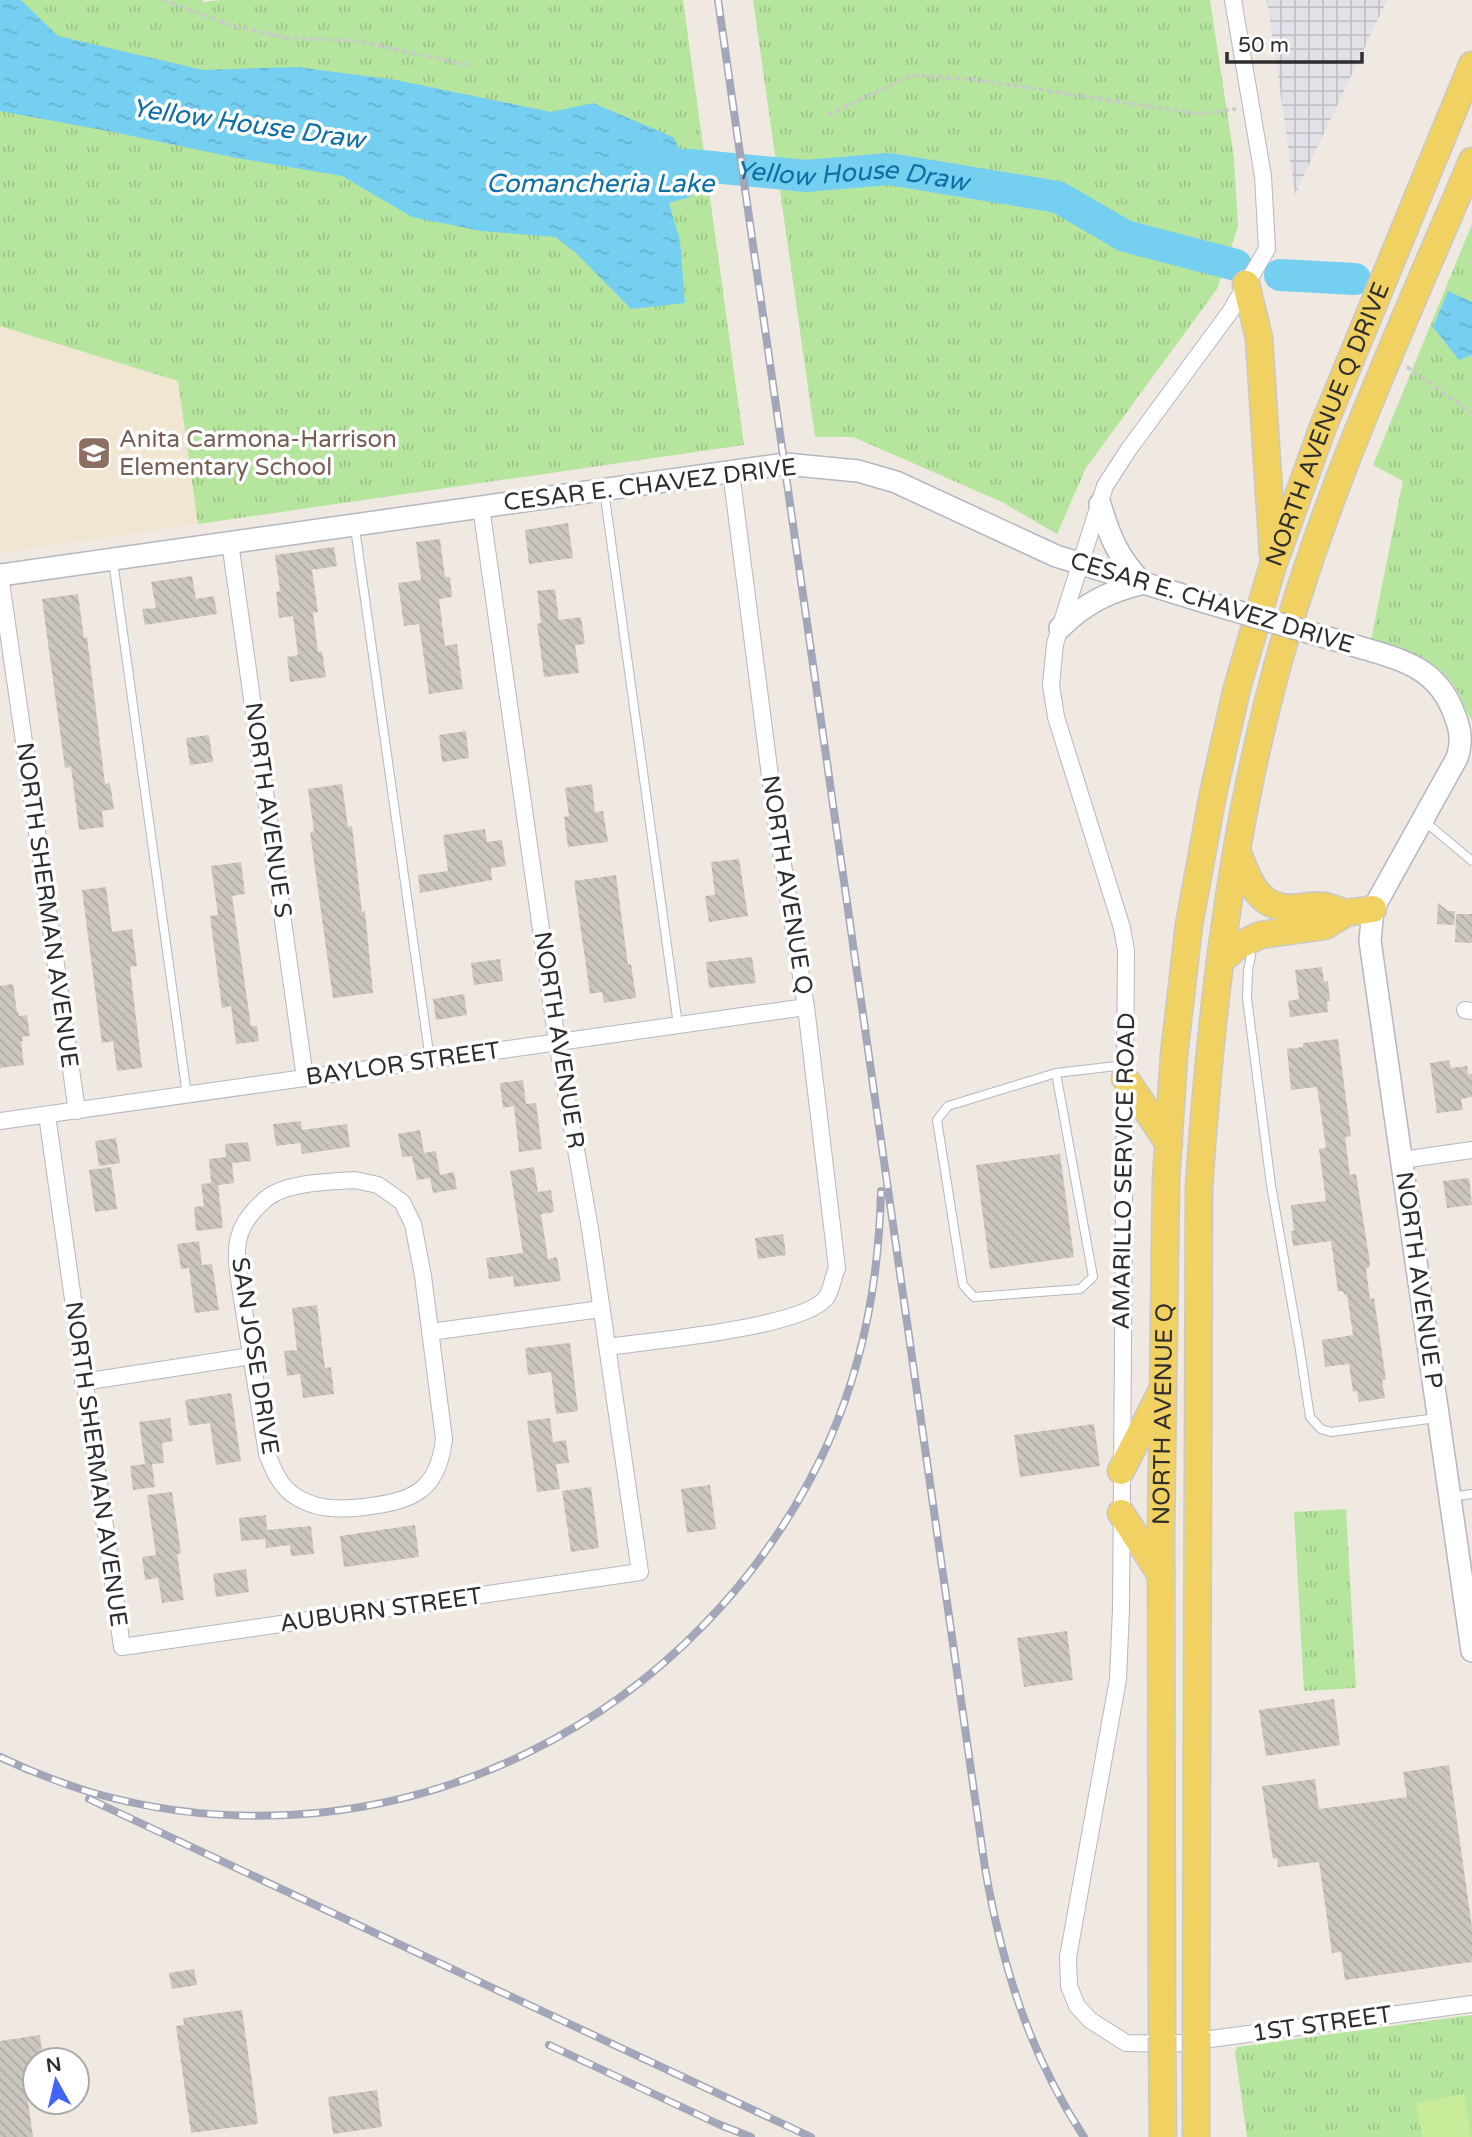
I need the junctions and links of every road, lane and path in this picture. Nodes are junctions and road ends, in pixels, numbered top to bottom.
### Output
1 (163, 0) edge
2 (1233, 0) edge
3 (1472, 65) edge
4 (471, 66) dead end
5 (1252, 108) junction
6 (828, 115) dead end
7 (1472, 161) edge
8 (1246, 284) junction
9 (1391, 355) junction
10 (1472, 413) edge
11 (731, 472) junction
12 (604, 490) junction
13 (1100, 504) junction
14 (481, 507) junction
15 (355, 525) junction
16 (1278, 528) junction
17 (230, 542) junction
18 (113, 559) junction
19 (1079, 563) junction
20 (0, 575) edge
21 (1144, 583) junction
22 (1059, 628) junction
23 (1467, 747) edge
24 (1213, 794) joint
25 (1423, 820) junction
26 (1238, 853) junction
27 (1472, 861) edge
28 (1373, 909) junction
29 (1346, 913) junction
30 (1251, 956) dead end
31 (1220, 961) junction
32 (806, 1007) junction
33 (678, 1025) junction
34 (557, 1042) junction
35 (430, 1060) junction
36 (1125, 1072) junction
37 (1056, 1073) junction
38 (306, 1078) junction
39 (187, 1095) junction
40 (77, 1111) junction
41 (47, 1115) junction
42 (0, 1121) edge
43 (1168, 1144) junction
44 (1472, 1150) edge
45 (1402, 1160) junction
46 (601, 1309) junction
47 (430, 1332) junction
48 (607, 1347) junction
49 (251, 1356) junction
50 (83, 1382) junction
51 (1163, 1389) junction
52 (1439, 1417) junction
53 (1121, 1472) junction
54 (1472, 1494) edge
55 (1450, 1497) junction
56 (1121, 1513) junction
57 (640, 1572) joint
58 (1161, 1575) junction
59 (122, 1647) joint
60 (1472, 1651) edge
61 (1472, 2004) edge
62 (1177, 2038) junction
63 (1163, 2137) edge
64 (1196, 2137) edge

1 - 4 path
2 - 5 street
3 - 16 main road, NORTH AVENUE Q DRIVE
5 - 6 path
5 - 8 street
7 - 9 main road, NORTH AVENUE Q DRIVE
8 - 13 street, AMARILLO SERVICE ROAD
8 - 16 main road, NORTH AVENUE Q DRIVE
9 - 10 path
9 - 26 main road, NORTH AVENUE Q DRIVE
11 - 12 street, CESAR E. CHAVEZ DRIVE
11 - 19 street, CESAR E. CHAVEZ DRIVE
11 - 32 street, NORTH AVENUE Q
12 - 14 street, CESAR E. CHAVEZ DRIVE
12 - 33 lane
13 - 19 street, AMARILLO SERVICE ROAD
13 - 21 street
14 - 15 street, CESAR E. CHAVEZ DRIVE
14 - 34 street, NORTH AVENUE R
15 - 17 street, CESAR E. CHAVEZ DRIVE
15 - 35 lane
16 - 24 main road, NORTH AVENUE Q DRIVE
17 - 18 street, CESAR E. CHAVEZ DRIVE
17 - 38 street, NORTH AVENUE S
18 - 20 street, CESAR E. CHAVEZ DRIVE
18 - 39 lane
19 - 21 street, CESAR E. CHAVEZ DRIVE
19 - 22 street, AMARILLO SERVICE ROAD
20 - 40 street, NORTH SHERMAN AVENUE
21 - 22 street
21 - 23 street, CESAR E. CHAVEZ DRIVE, bridge
22 - 36 street, AMARILLO SERVICE ROAD
23 - 25 street
24 - 43 main road, NORTH AVENUE Q
25 - 27 lane
25 - 28 street
26 - 29 main road
26 - 31 main road, NORTH AVENUE Q
28 - 29 main road
28 - 45 street, NORTH AVENUE P
29 - 31 main road
30 - 52 lane
31 - 62 main road, NORTH AVENUE Q
32 - 33 street, BAYLOR STREET
32 - 48 street, NORTH AVENUE Q
33 - 34 street, BAYLOR STREET
34 - 35 street, BAYLOR STREET
34 - 46 street, NORTH AVENUE R
35 - 38 street, BAYLOR STREET
36 - 37 lane
36 - 43 main road
36 - 53 street, AMARILLO SERVICE ROAD
37 - 37 lane
38 - 39 street, BAYLOR STREET
39 - 40 street, BAYLOR STREET
40 - 41 street, BAYLOR STREET
41 - 42 street, BAYLOR STREET
41 - 50 street, NORTH SHERMAN AVENUE
43 - 51 main road, NORTH AVENUE Q
44 - 45 street
45 - 52 street, NORTH AVENUE P
46 - 47 street
46 - 48 street, NORTH AVENUE R
47 - 49 street, SAN JOSE DRIVE
47 - 49 street, SAN JOSE DRIVE
48 - 57 street, NORTH AVENUE R
49 - 50 street
50 - 59 street, NORTH SHERMAN AVENUE
51 - 53 main road
51 - 58 main road, NORTH AVENUE Q
52 - 55 street, NORTH AVENUE P
53 - 56 street, AMARILLO SERVICE ROAD
54 - 55 lane
55 - 60 street, NORTH AVENUE P
56 - 58 main road
56 - 62 street, AMARILLO SERVICE ROAD
57 - 59 street, AUBURN STREET
58 - 62 main road, NORTH AVENUE Q
61 - 62 street, 1ST STREET
62 - 63 main road, bridge
62 - 64 main road, bridge

